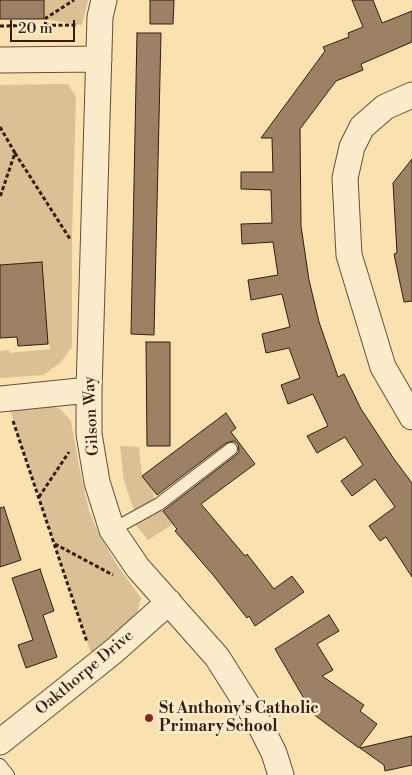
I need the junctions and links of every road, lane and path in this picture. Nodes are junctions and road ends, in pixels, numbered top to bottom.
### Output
1 (74, 0) edge
2 (104, 0) edge
3 (82, 25) dead end
4 (0, 26) edge
5 (46, 26) junction
6 (99, 58) junction
7 (0, 60) edge
8 (412, 95) edge
9 (0, 127) edge
10 (15, 153) junction
11 (0, 197) edge
12 (75, 247) dead end
13 (89, 390) junction
14 (3, 398) edge
15 (412, 416) edge
16 (231, 449) dead end
17 (69, 451) dead end
18 (39, 497) junction
19 (112, 530) junction
20 (55, 544) junction
21 (114, 576) dead end
22 (168, 602) junction
23 (95, 666) junction
24 (0, 742) edge
25 (0, 765) edge
26 (8, 775) edge
27 (281, 775) edge

1 - 5 path
2 - 6 street, Gilson Way
3 - 5 path
4 - 5 path
6 - 7 street
6 - 13 street, Gilson Way
8 - 15 street
9 - 10 path
10 - 11 path
10 - 12 path
13 - 14 street
13 - 19 street, Gilson Way
14 - 18 path
16 - 19 lane
17 - 18 path
18 - 20 path
19 - 22 street, Gilson Way
20 - 21 path
20 - 23 path
22 - 23 street, Oakthorpe Drive
22 - 27 street, Gilson Way
23 - 24 street, Oakthorpe Drive
25 - 26 lane

